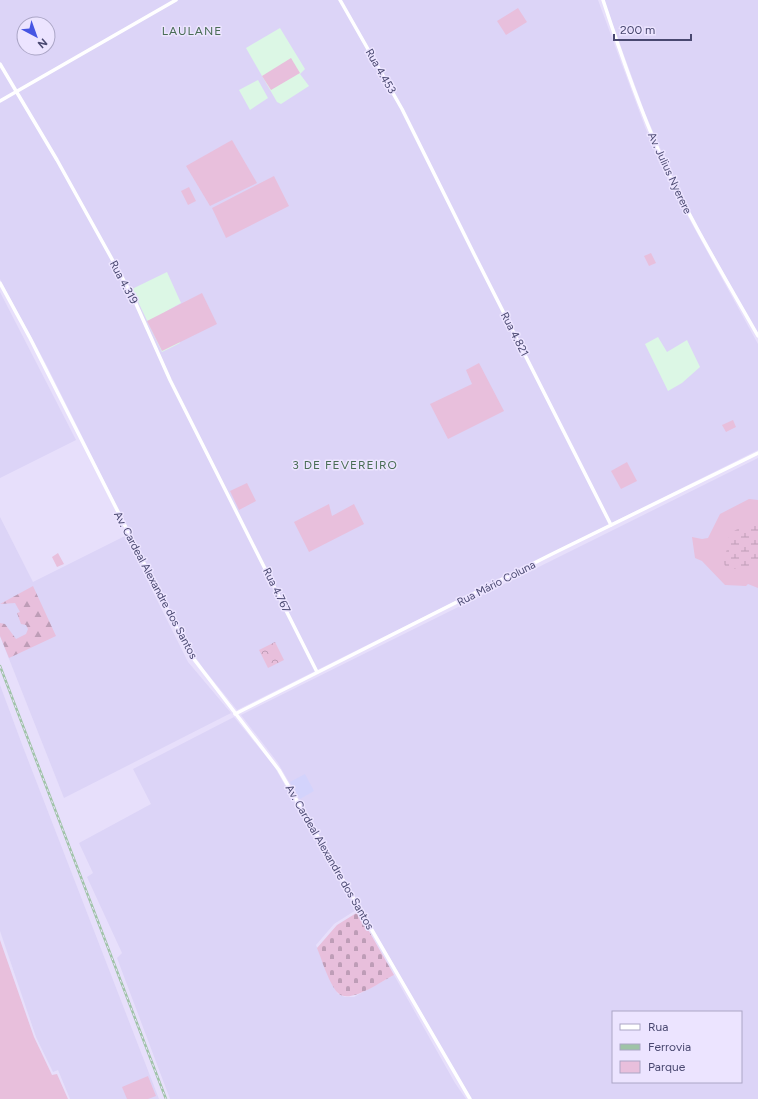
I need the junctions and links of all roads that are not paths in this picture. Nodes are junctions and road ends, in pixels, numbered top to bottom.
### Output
1 (176, 0) edge
2 (340, 0) edge
3 (603, 0) edge
4 (0, 64) edge
5 (16, 92) junction
6 (0, 101) edge
7 (419, 143) joint
8 (0, 283) edge
9 (758, 336) edge
10 (758, 454) edge
11 (235, 508) joint
12 (611, 525) junction
13 (317, 672) junction
14 (235, 714) junction
15 (470, 1099) edge

1 - 5 street
2 - 7 street, Rua 4.453
3 - 9 street, Av. Julius Nyerere
4 - 5 street, Rua 4.319
5 - 6 street
5 - 11 street, Rua 4.319
7 - 12 street, Rua 4.821
8 - 14 street, Av. Cardeal Alexandre dos Santos
10 - 12 street, Rua Mário Coluna
11 - 13 street, Rua 4.767
12 - 13 street, Rua Mário Coluna
13 - 14 street, Rua Mário Coluna
14 - 15 street, Av. Cardeal Alexandre dos Santos

